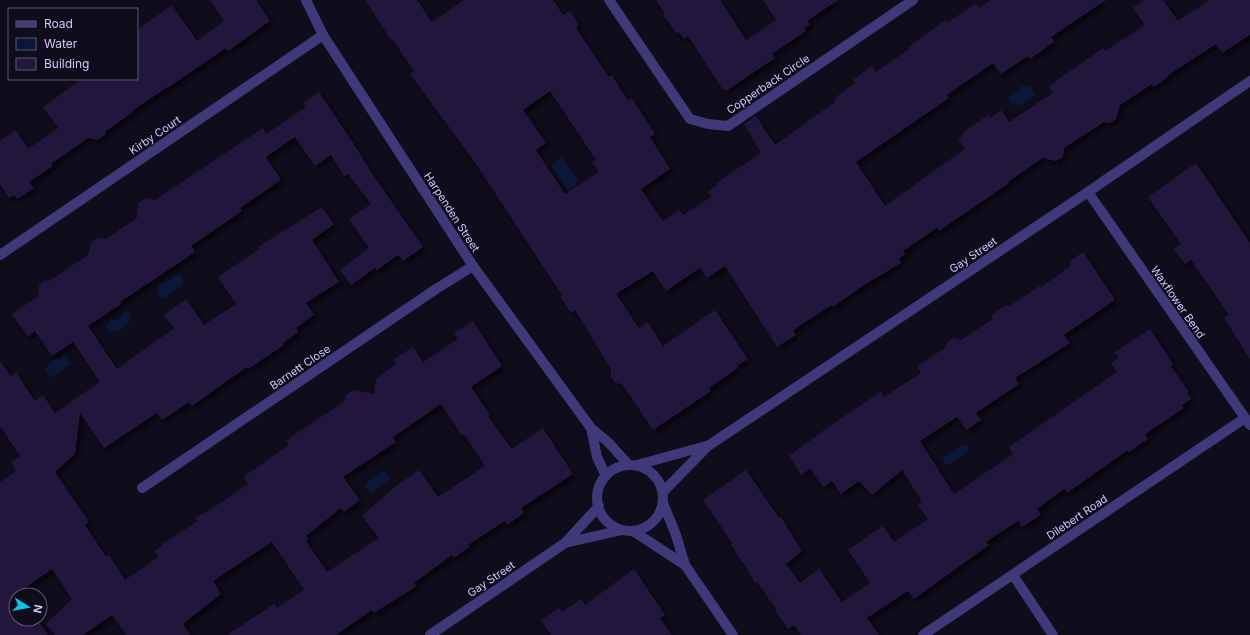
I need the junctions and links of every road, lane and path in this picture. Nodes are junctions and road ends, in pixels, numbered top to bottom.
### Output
1 (306, 0) edge
2 (609, 0) edge
3 (913, 0) edge
4 (323, 35) junction
5 (1250, 81) edge
6 (1088, 192) junction
7 (0, 255) edge
8 (473, 266) junction
9 (1248, 422) edge
10 (591, 428) junction
11 (708, 446) junction
12 (633, 465) junction
13 (606, 476) junction
14 (142, 488) dead end
15 (663, 492) junction
16 (663, 503) junction
17 (599, 506) junction
18 (622, 530) junction
19 (634, 531) junction
20 (565, 543) junction
21 (685, 565) junction
22 (1013, 574) junction
23 (430, 635) edge
24 (733, 635) edge
25 (922, 635) edge
26 (1053, 635) edge

1 - 4 street, Harpenden Street
2 - 3 street, Copperback Circle
4 - 7 street, Kirby Court
4 - 8 street, Harpenden Street
5 - 6 street, Gay Street
6 - 9 street, Waxflower Bend
6 - 11 street, Gay Street
8 - 10 street, Harpenden Street
8 - 14 street, Barnett Close
9 - 22 street, Dilebert Road
10 - 12 street, Harpenden Street
10 - 13 street, Harpenden Street
11 - 12 street, Gay Street
11 - 15 street, Gay Street
12 - 13 street
12 - 15 street, Harpenden Street
13 - 17 street
15 - 16 street, Harpenden Street
16 - 19 street, Harpenden Street
16 - 21 street, Harpenden Street
17 - 18 street, Harpenden Street
17 - 20 street, Gay Street
18 - 19 street, Harpenden Street
18 - 20 street, Gay Street
19 - 21 street, Harpenden Street
20 - 23 street, Gay Street
21 - 24 street, Harpenden Street
22 - 25 street, Dilebert Road
22 - 26 street

